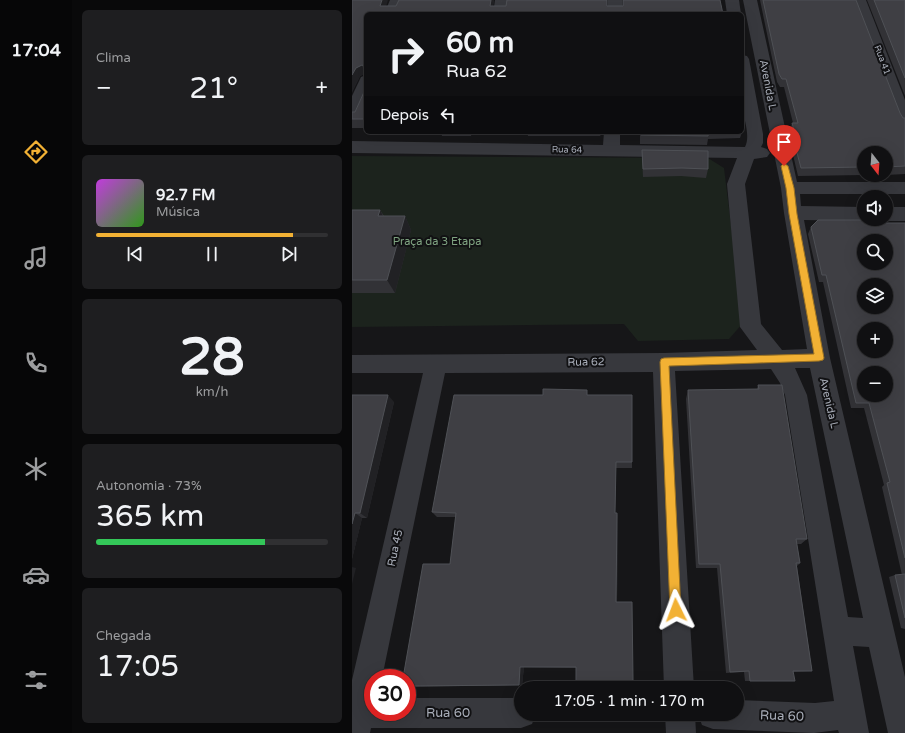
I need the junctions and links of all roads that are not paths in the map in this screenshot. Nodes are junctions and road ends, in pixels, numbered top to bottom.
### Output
1 (397, 0) edge
2 (502, 0) edge
3 (615, 0) edge
4 (732, 0) edge
5 (750, 0) edge
6 (859, 0) edge
7 (392, 12) edge
8 (500, 12) edge
9 (615, 12) edge
10 (734, 12) edge
11 (744, 70) edge
12 (364, 85) edge
13 (352, 116) edge
14 (905, 121) edge
15 (476, 134) edge
16 (612, 134) edge
17 (352, 147) edge
18 (472, 150) junction
19 (611, 151) junction
20 (748, 152) junction
21 (782, 155) junction
22 (790, 188) junction
23 (905, 188) edge
24 (793, 214) junction
25 (857, 214) edge
26 (893, 214) edge
27 (905, 214) edge
28 (819, 358) junction
29 (777, 359) junction
30 (664, 362) junction
31 (352, 364) edge
32 (436, 364) junction
33 (837, 631) junction
34 (881, 633) junction
35 (679, 681) edge
36 (900, 691) edge
37 (514, 713) edge
38 (744, 715) edge
39 (355, 720) edge
40 (680, 721) edge
41 (852, 723) edge
42 (681, 733) edge
43 (903, 733) edge

1 - 7 street
2 - 8 street
3 - 9 street
4 - 10 street
5 - 21 street, Avenida L
6 - 14 street, Rua 41
11 - 20 street, Avenida L
12 - 13 street
15 - 18 street
16 - 19 street
17 - 18 street, Rua 64
18 - 19 street, Rua 64
19 - 20 street, Rua 64
20 - 21 street, Rua 64
20 - 29 street, Avenida L
21 - 22 street, Avenida L
22 - 23 street
22 - 24 street, Avenida L
24 - 25 street
24 - 28 street, Avenida L
26 - 27 street
28 - 29 street, Rua 62
28 - 34 street, Avenida L
29 - 30 street, Rua 62
29 - 33 street, Avenida L
30 - 32 street, Rua 62
30 - 35 street
31 - 32 street, Rua 62
32 - 39 street, Rua 45
33 - 34 street
33 - 41 street, Avenida L
34 - 36 street, Avenida L
36 - 43 street, Avenida L
37 - 39 street, Rua 60
38 - 41 street, Rua 60
40 - 42 street

